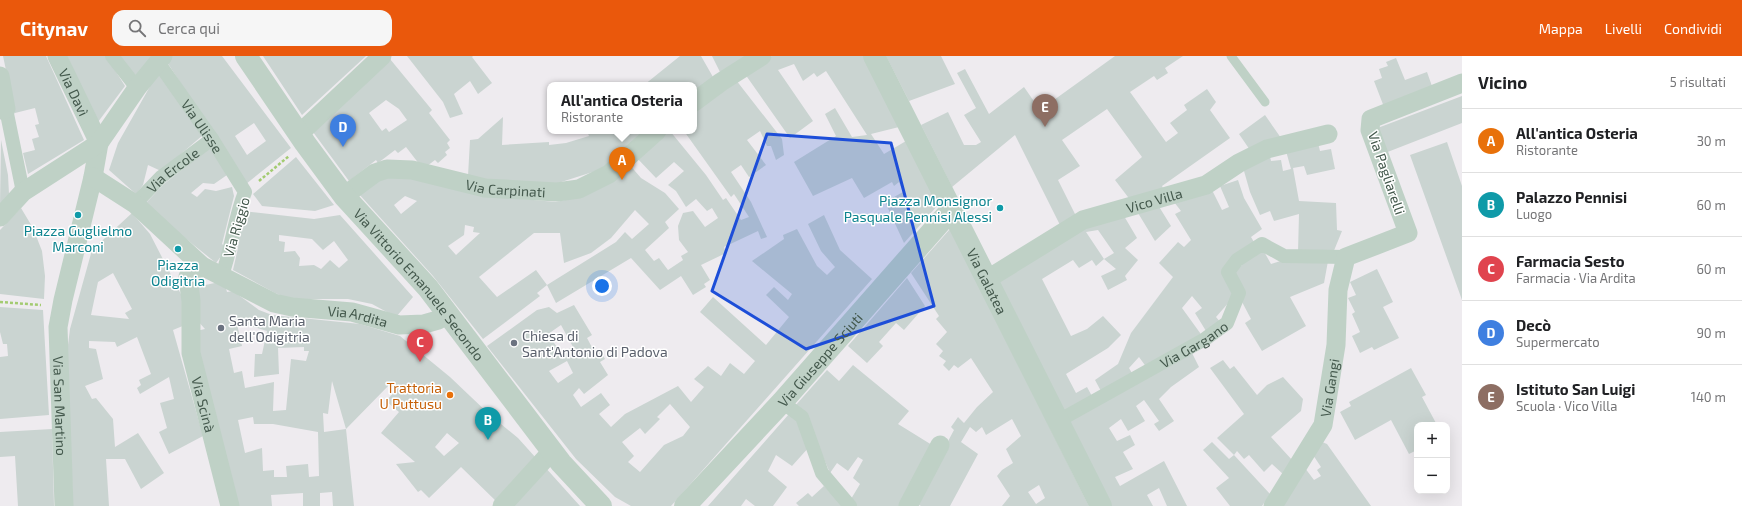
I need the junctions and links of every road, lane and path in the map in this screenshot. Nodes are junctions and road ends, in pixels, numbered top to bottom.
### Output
1 (57, 56) edge
2 (112, 56) edge
3 (246, 56) edge
4 (382, 56) edge
5 (762, 56) edge
6 (874, 56) edge
7 (1231, 56) edge
8 (161, 59) edge
9 (0, 76) edge
10 (1462, 83) edge
11 (137, 88) junction
12 (697, 100) edge
13 (1265, 102) dead end
14 (3, 109) edge
15 (100, 134) junction
16 (653, 134) edge
17 (1328, 134) dead end
18 (212, 139) junction
19 (302, 139) junction
20 (93, 176) junction
21 (20, 191) junction
22 (245, 192) junction
23 (344, 196) junction
24 (135, 204) junction
25 (950, 210) junction
26 (0, 217) edge
27 (1346, 257) junction
28 (202, 266) junction
29 (225, 273) junction
30 (986, 280) junction
31 (0, 302) edge
32 (61, 306) junction
33 (447, 314) junction
34 (782, 402) junction
35 (1058, 421) junction
36 (940, 444) dead end
37 (552, 451) junction
38 (64, 506) edge
39 (230, 506) edge
40 (502, 506) edge
41 (601, 506) edge
42 (685, 506) edge
43 (850, 506) edge
44 (908, 506) edge
45 (1101, 506) edge
46 (1273, 506) edge

1 - 15 street, Via Davì
2 - 11 street
3 - 19 street, Via Vittorio Emanuele Secondo
4 - 19 street
5 - 12 street
6 - 25 street, Via Galatea
7 - 13 lane
8 - 11 street
8 - 18 street, Via Ulisse
9 - 14 street
10 - 27 street, Via Pagliarelli
11 - 15 street
14 - 21 street
15 - 20 street, Via San Martino
15 - 21 street
16 - 23 street, Via Carpinati
17 - 30 street, Vico Villa
18 - 22 street, Via Ulisse
18 - 24 street, Via Ercole
19 - 22 path, Via Riggio
19 - 23 street, Via Vittorio Emanuele Secondo
20 - 24 street, Via Ardita
20 - 32 street, Via San Martino
21 - 26 street
22 - 29 street, Via Riggio
23 - 33 street, Via Vittorio Emanuele Secondo
24 - 28 street, Via Ardita
25 - 30 street, Via Galatea
25 - 34 street, Via Giuseppe Sciuti
27 - 35 street, Via Gargano
27 - 46 street, Via Gangi
28 - 29 street, Via Ardita
28 - 39 street, Via Scinà
29 - 33 street, Via Ardita
30 - 35 street, Via Galatea
31 - 32 path
32 - 38 street, Via San Martino
33 - 37 street, Via Vittorio Emanuele Secondo
34 - 42 street, Via Giuseppe Sciuti
34 - 43 street
35 - 45 street, Via Galatea
36 - 44 street
37 - 40 street
37 - 41 street, Via Vittorio Emanuele Secondo

